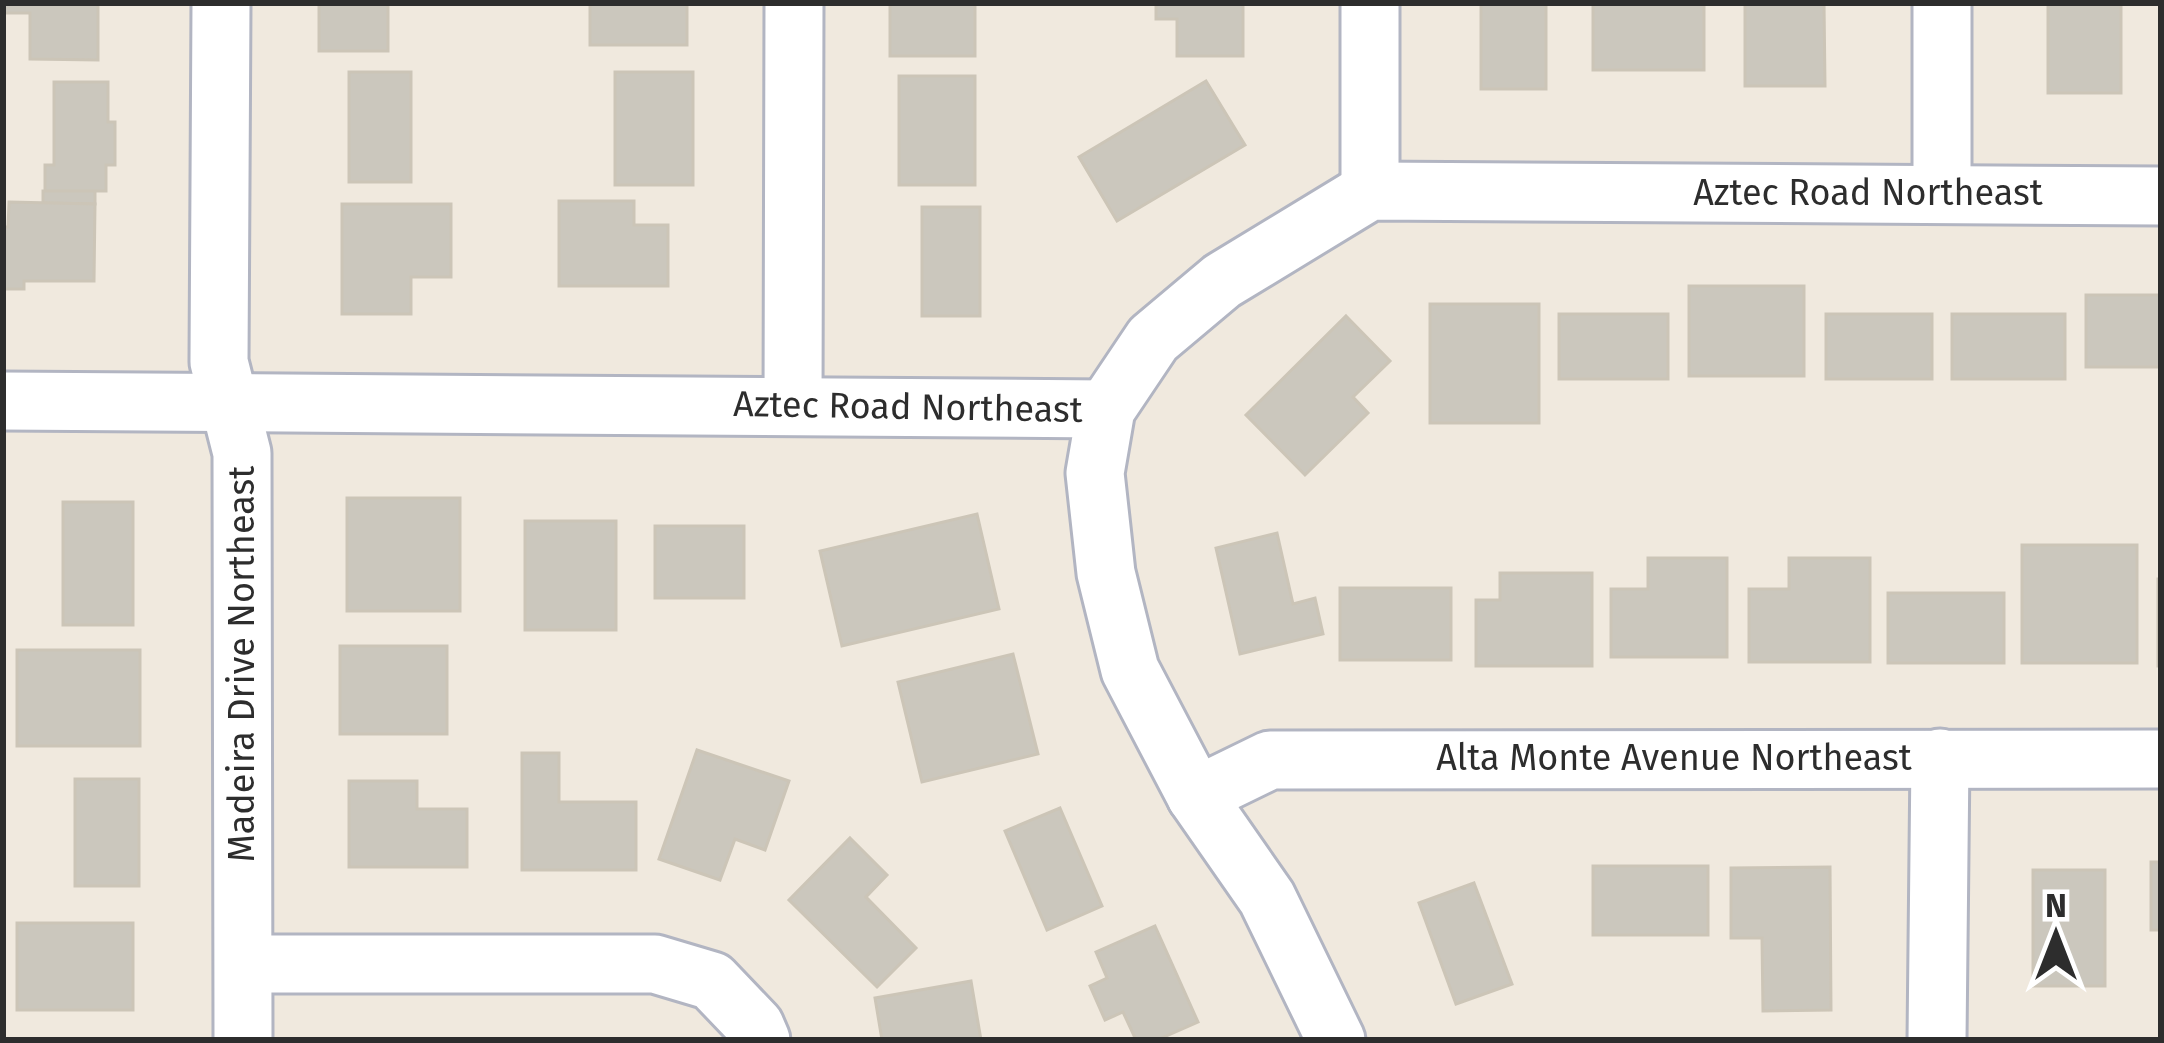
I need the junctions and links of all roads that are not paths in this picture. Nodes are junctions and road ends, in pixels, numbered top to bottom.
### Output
1 (221, 3) edge
2 (794, 3) edge
3 (1370, 3) edge
4 (1942, 3) edge
5 (1370, 191) junction
6 (1942, 193) junction
7 (2161, 196) edge
8 (3, 401) edge
9 (229, 401) junction
10 (793, 405) junction
11 (1106, 409) junction
12 (1940, 758) junction
13 (2161, 759) edge
14 (1196, 796) junction
15 (244, 964) junction
16 (243, 1040) edge
17 (760, 1040) edge
18 (1336, 1040) edge
19 (1937, 1040) edge

1 - 9 street, Madeira Drive Northeast
2 - 10 street
3 - 5 street
4 - 6 street
5 - 6 street, Aztec Road Northeast
5 - 11 street, Aztec Road Northeast
6 - 7 street, Aztec Road Northeast
8 - 9 street, Aztec Road Northeast
9 - 10 street, Aztec Road Northeast
9 - 15 street, Madeira Drive Northeast
10 - 11 street, Aztec Road Northeast
11 - 14 street
12 - 13 street, Alta Monte Avenue Northeast
12 - 14 street, Alta Monte Avenue Northeast
12 - 19 street
14 - 18 street
15 - 16 street, Madeira Drive Northeast
15 - 17 street

